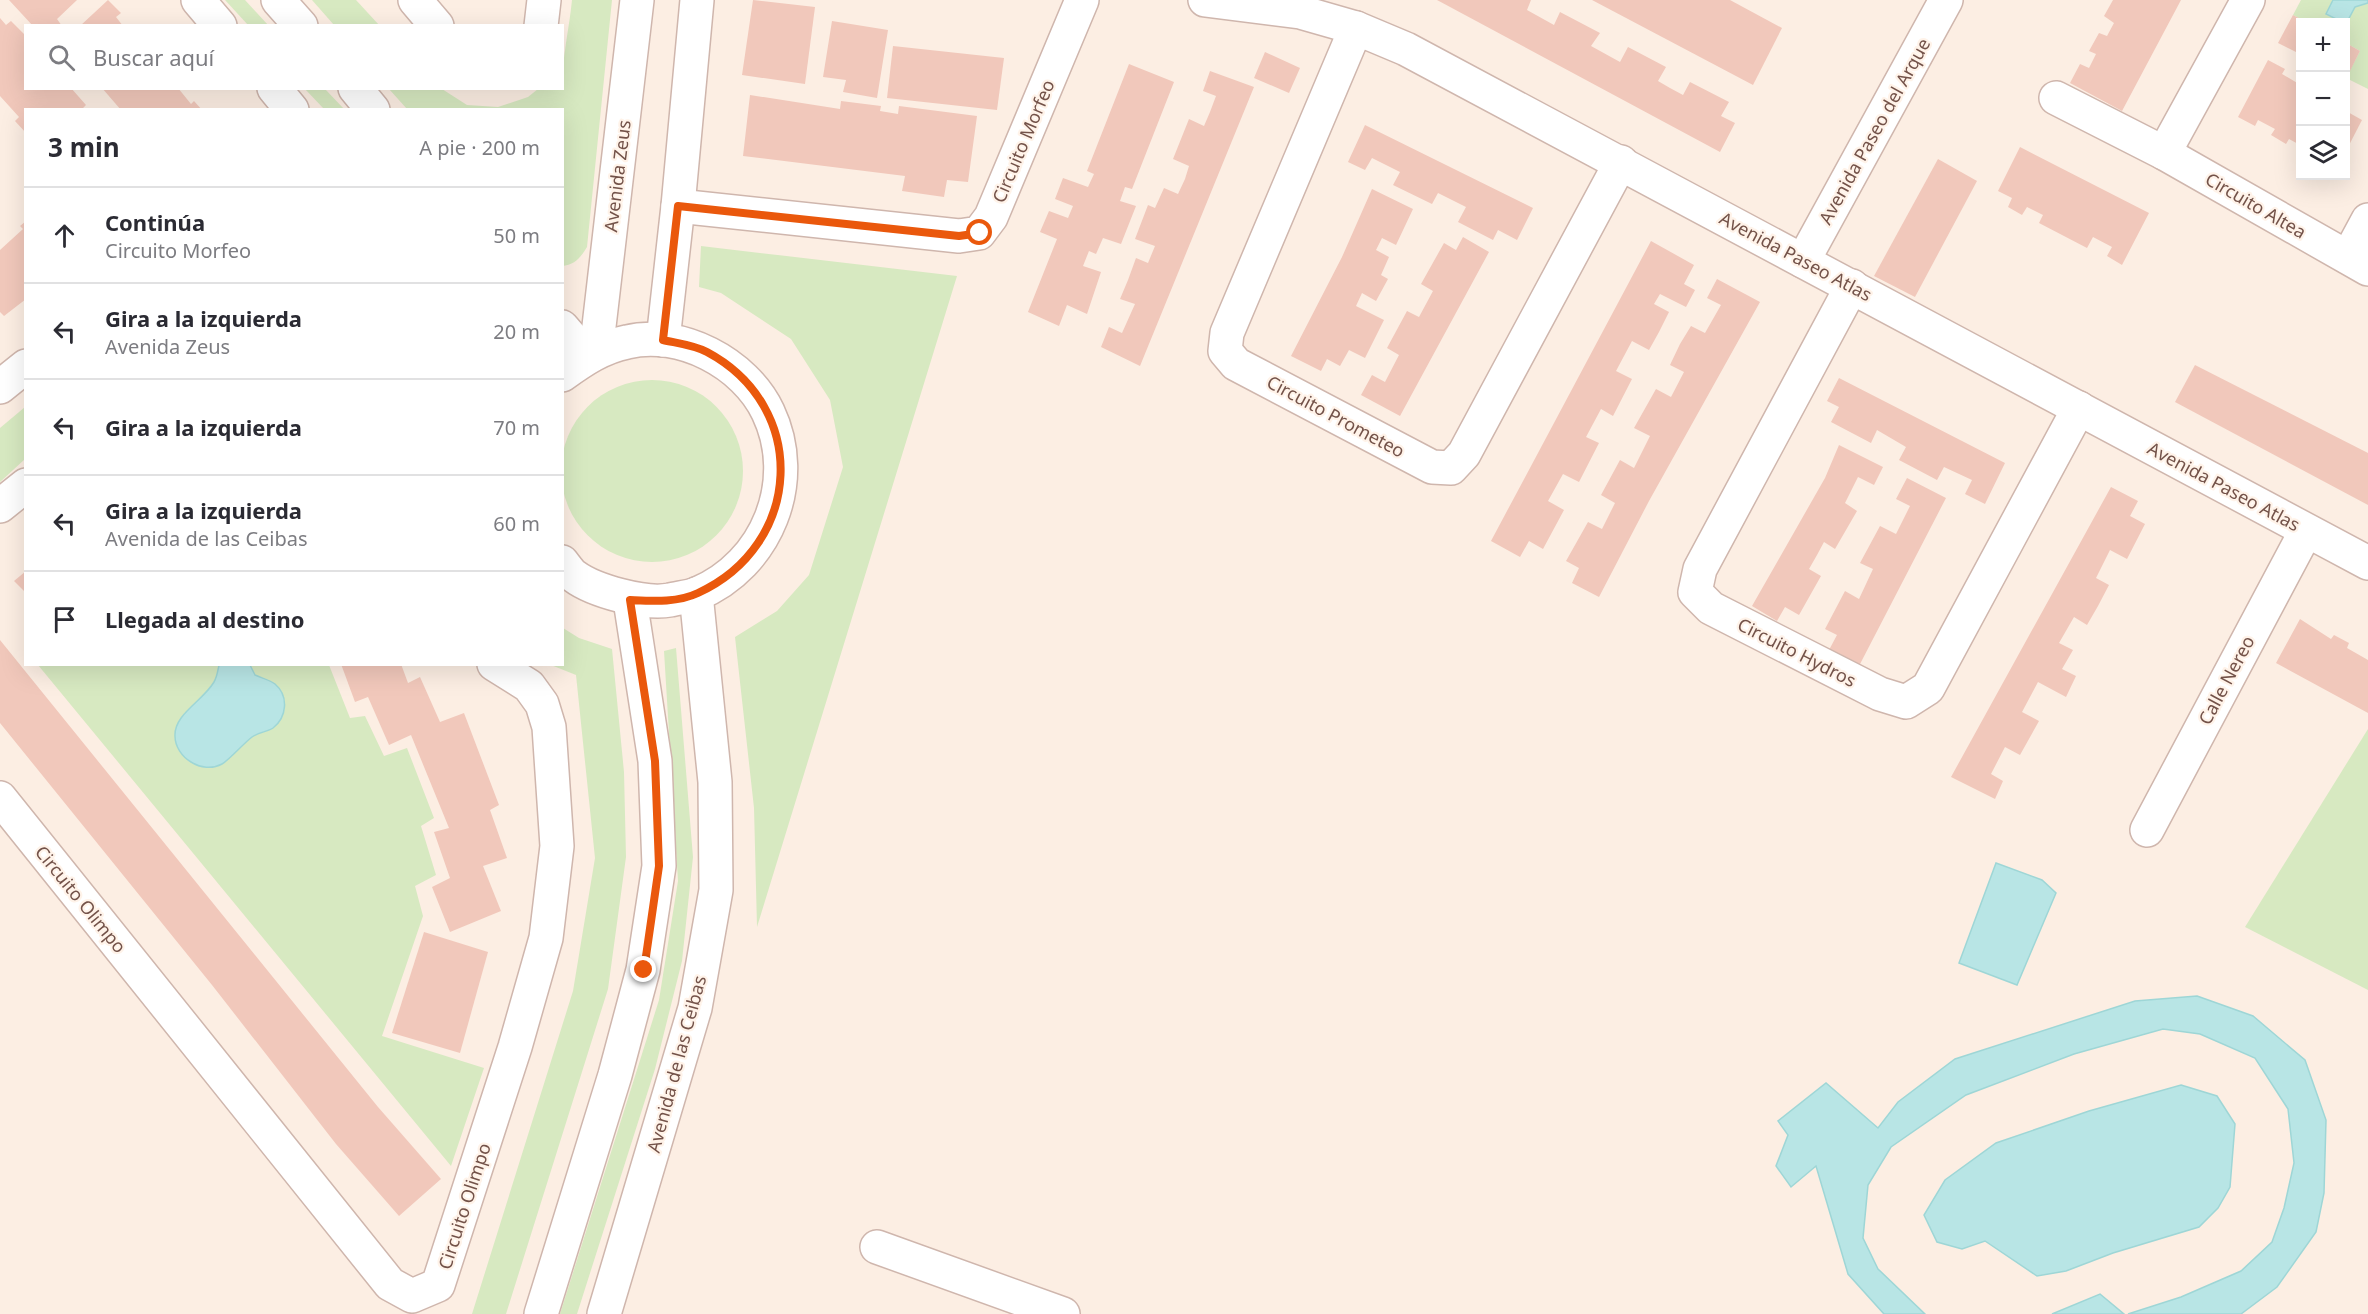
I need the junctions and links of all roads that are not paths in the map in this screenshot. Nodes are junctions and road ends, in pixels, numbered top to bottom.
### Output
1 (198, 0) edge
2 (278, 0) edge
3 (415, 0) edge
4 (544, 0) edge
5 (638, 0) edge
6 (697, 0) edge
7 (1082, 0) edge
8 (1205, 0) edge
9 (1946, 0) edge
10 (2248, 0) edge
11 (218, 24) edge
12 (299, 24) edge
13 (435, 24) edge
14 (541, 24) edge
15 (1356, 28) junction
16 (276, 90) edge
17 (357, 90) edge
18 (2056, 98) dead end
19 (290, 108) edge
20 (371, 108) edge
21 (2164, 153) junction
22 (1621, 162) junction
23 (678, 206) junction
24 (2368, 220) edge
25 (1803, 261) junction
26 (2358, 263) edge
27 (1852, 286) junction
28 (564, 330) edge
29 (663, 340) junction
30 (582, 361) edge
31 (24, 368) edge
32 (0, 387) edge
33 (2079, 408) junction
34 (24, 487) edge
35 (0, 506) edge
36 (2306, 531) junction
37 (2368, 563) edge
38 (564, 564) edge
39 (696, 594) junction
40 (630, 600) junction
41 (497, 666) edge
42 (0, 798) edge
43 (2147, 830) dead end
44 (878, 1247) dead end
45 (541, 1314) edge
46 (603, 1314) edge
47 (1063, 1314) edge

1 - 11 street
2 - 12 street
3 - 13 street
4 - 14 street
5 - 30 street, Avenida Zeus
6 - 23 street
7 - 23 street, Circuito Morfeo
8 - 15 street, Avenida Paseo Atlas
9 - 25 street, Avenida Paseo del Arque
10 - 21 street
15 - 22 street, Avenida Paseo Atlas
15 - 22 street, Circuito Prometeo
16 - 19 street
17 - 20 street
18 - 21 street, Circuito Altea
21 - 26 street, Circuito Altea
22 - 25 street, Avenida Paseo Atlas
23 - 29 street
24 - 26 street, Circuito Altea
25 - 27 street, Avenida Paseo Atlas
27 - 33 street, Avenida Paseo Atlas
27 - 33 street, Circuito Hydros
28 - 30 street
29 - 30 street
29 - 39 street
31 - 32 street
33 - 36 street, Avenida Paseo Atlas
34 - 35 street
36 - 37 street, Avenida Paseo Atlas
36 - 43 street, Calle Nereo
38 - 40 street
39 - 40 street
39 - 46 street, Avenida de las Ceibas
40 - 45 street
41 - 42 street, Circuito Olimpo
44 - 47 street

